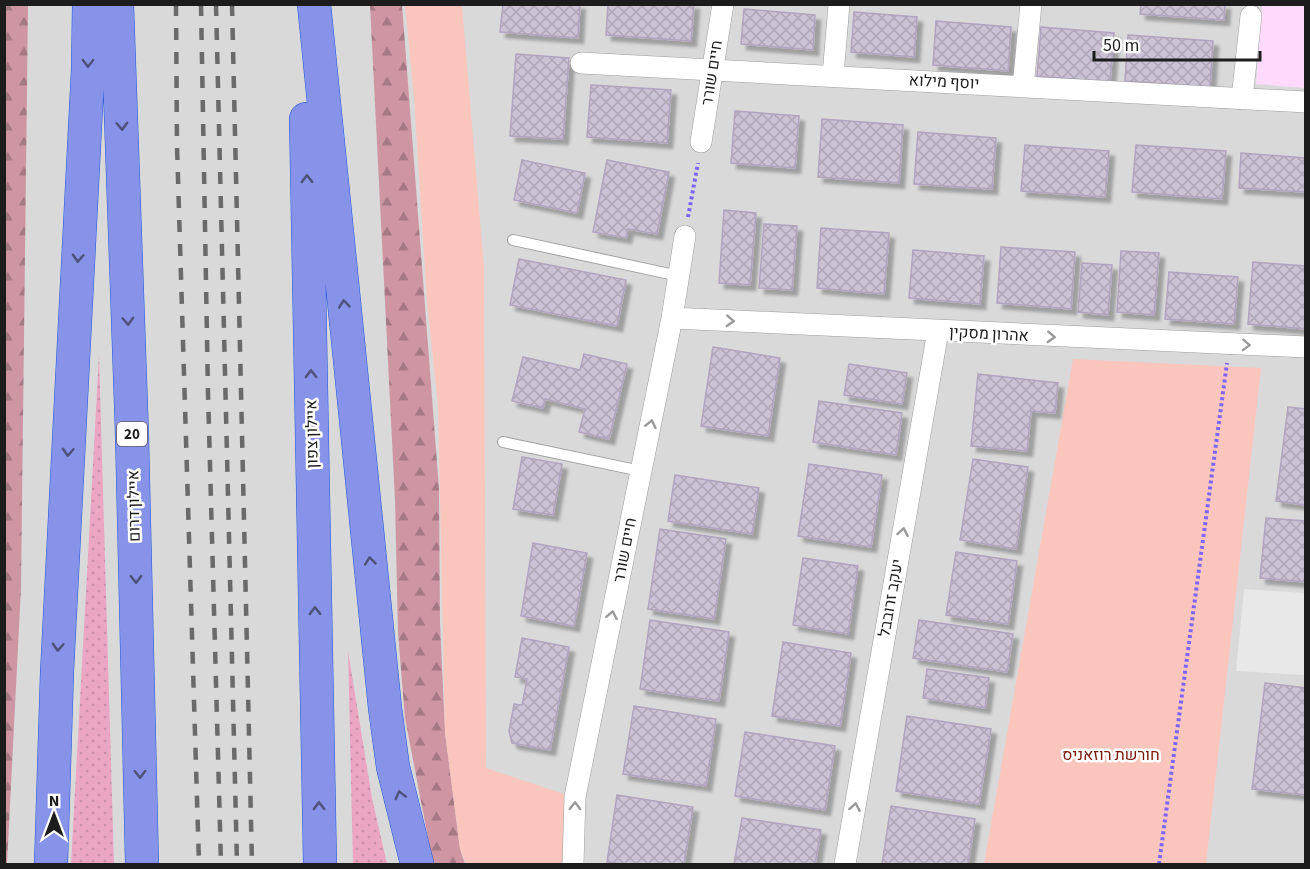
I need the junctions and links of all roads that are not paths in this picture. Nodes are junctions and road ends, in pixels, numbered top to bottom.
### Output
1 (89, 4) edge
2 (117, 4) edge
3 (304, 4) edge
4 (314, 4) edge
5 (723, 4) edge
6 (839, 4) edge
7 (1031, 4) edge
8 (1251, 16) dead end
9 (582, 63) dead end
10 (714, 70) junction
11 (833, 76) junction
12 (1023, 87) junction
13 (1242, 99) junction
14 (1305, 102) edge
15 (701, 142) road end
16 (685, 236) road end
17 (513, 240) dead end
18 (679, 276) junction
19 (672, 318) junction
20 (938, 332) junction
21 (1305, 348) edge
22 (503, 441) dead end
23 (641, 471) junction
24 (51, 864) edge
25 (142, 864) edge
26 (320, 864) edge
27 (417, 864) edge
28 (573, 864) edge
29 (845, 864) edge

1 -> 24 highway
2 -> 25 highway, איילון דרום / 20
26 -> 3 highway, איילון צפון
27 -> 4 highway
5 - 10 street, חיים שורר
6 - 11 street
7 - 12 street
8 - 13 street
9 - 10 street, יוסף מילוא
10 - 11 street, יוסף מילוא
10 - 15 street, חיים שורר
11 - 12 street, יוסף מילוא
12 - 13 street, יוסף מילוא
13 - 14 street, יוסף מילוא
16 - 18 street, חיים שורר
17 - 18 lane
18 - 19 street, חיים שורר
19 -> 20 street, אהרון מסקין
23 -> 19 street, חיים שורר
20 -> 21 street, אהרון מסקין
29 -> 20 street, יעקב זרובבל
22 - 23 lane
28 -> 23 street, חיים שורר

